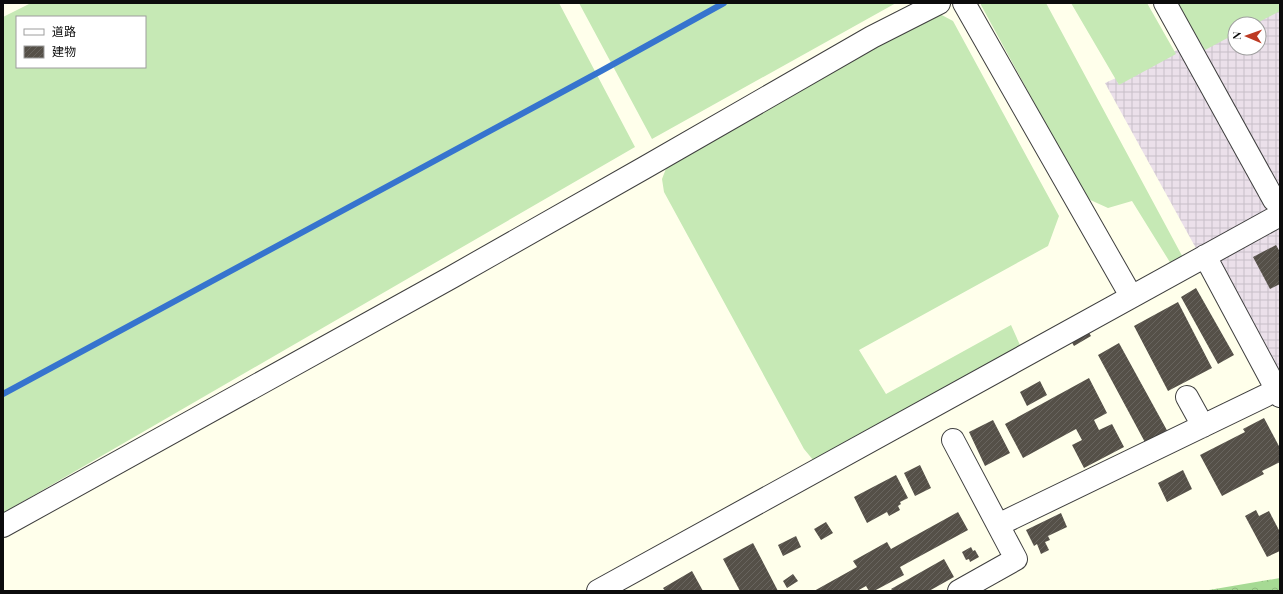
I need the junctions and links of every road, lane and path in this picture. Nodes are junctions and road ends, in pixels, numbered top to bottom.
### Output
1 (939, 3) edge
2 (964, 3) edge
3 (1165, 3) edge
4 (1277, 208) edge
5 (1205, 256) junction
6 (1131, 296) junction
7 (1278, 393) edge
8 (1187, 397) dead end
9 (1203, 426) junction
10 (953, 440) dead end
11 (998, 525) junction
12 (3, 526) edge
13 (598, 591) edge
14 (959, 591) edge

1 - 12 lane
2 - 6 lane
3 - 4 lane
4 - 5 lane
5 - 6 lane
5 - 7 lane
6 - 13 lane
7 - 9 lane
8 - 9 lane
9 - 11 lane
10 - 11 lane
11 - 14 lane

